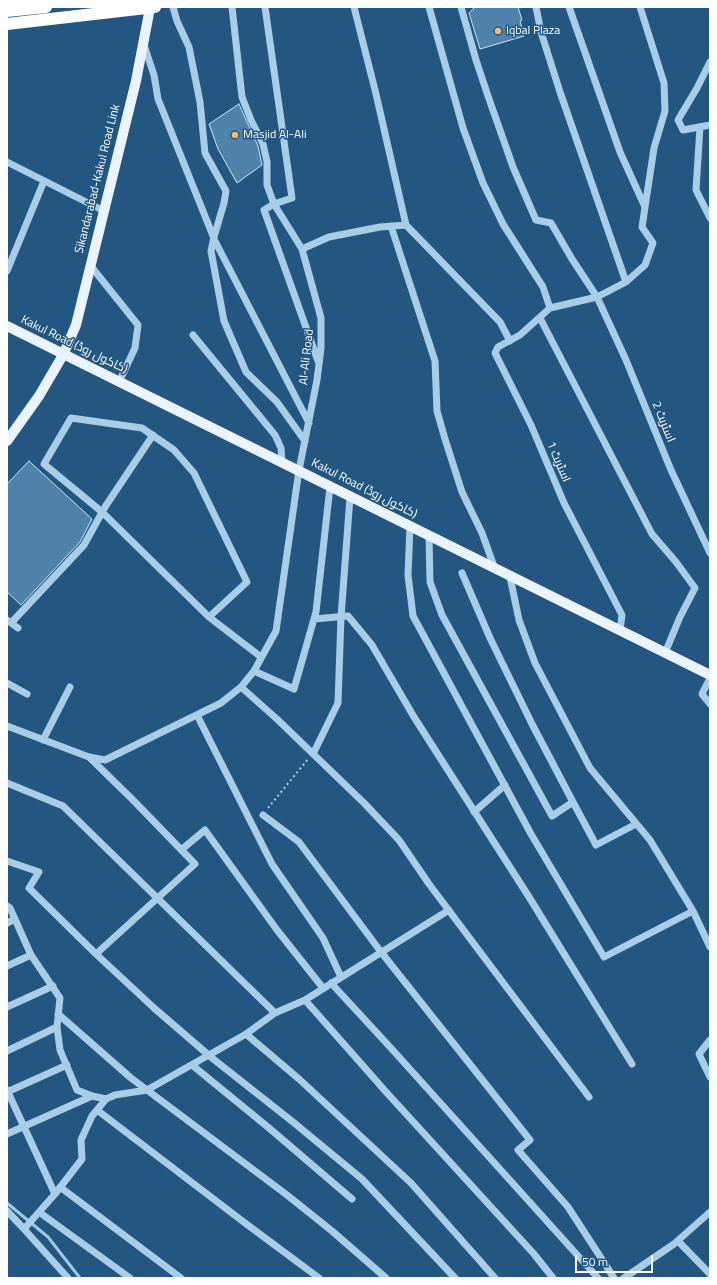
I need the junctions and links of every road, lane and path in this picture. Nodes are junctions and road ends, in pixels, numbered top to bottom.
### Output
1 (46, 7) edge
2 (155, 7) edge
3 (173, 7) edge
4 (232, 7) edge
5 (265, 7) edge
6 (354, 7) edge
7 (429, 7) edge
8 (461, 7) edge
9 (536, 7) edge
10 (569, 7) edge
11 (640, 7) edge
12 (150, 8) edge
13 (7, 11) edge
14 (7, 24) edge
15 (144, 44) junction
16 (710, 62) edge
17 (710, 125) edge
18 (700, 127) junction
19 (7, 162) edge
20 (44, 181) junction
21 (274, 204) junction
22 (645, 208) junction
23 (104, 211) junction
24 (710, 218) edge
25 (391, 226) junction
26 (406, 226) junction
27 (214, 237) junction
28 (302, 249) junction
29 (90, 264) junction
30 (7, 271) edge
31 (626, 282) junction
32 (597, 297) junction
33 (550, 308) junction
34 (540, 318) junction
35 (7, 326) edge
36 (193, 335) dead end
37 (510, 341) junction
38 (64, 355) junction
39 (319, 363) junction
40 (119, 382) junction
41 (309, 423) junction
42 (153, 435) junction
43 (7, 441) edge
44 (305, 441) junction
45 (282, 462) junction
46 (299, 470) junction
47 (330, 487) junction
48 (350, 497) junction
49 (102, 512) junction
50 (410, 526) junction
51 (429, 536) junction
52 (710, 553) edge
53 (495, 569) junction
54 (462, 573) dead end
55 (510, 577) junction
56 (209, 617) junction
57 (340, 617) junction
58 (314, 619) junction
59 (9, 621) edge
60 (18, 628) dead end
61 (620, 630) junction
62 (666, 653) junction
63 (261, 657) junction
64 (254, 671) junction
65 (710, 677) edge
66 (7, 683) edge
67 (70, 687) dead end
68 (242, 687) junction
69 (27, 694) dead end
70 (710, 704) edge
71 (197, 715) junction
72 (7, 726) edge
73 (43, 740) junction
74 (313, 754) junction
75 (90, 758) junction
76 (7, 783) edge
77 (505, 785) junction
78 (573, 802) junction
79 (474, 812) junction
80 (263, 815) joint
81 (636, 824) junction
82 (181, 850) junction
83 (7, 861) edge
84 (157, 898) junction
85 (7, 906) edge
86 (449, 910) junction
87 (693, 911) junction
88 (15, 919) junction
89 (7, 922) edge
90 (710, 947) edge
91 (381, 952) junction
92 (96, 954) junction
93 (31, 955) junction
94 (7, 966) edge
95 (341, 977) junction
96 (330, 983) junction
97 (53, 986) junction
98 (323, 988) junction
99 (305, 1000) junction
100 (7, 1007) edge
101 (275, 1013) junction
102 (58, 1014) junction
103 (56, 1027) junction
104 (246, 1034) junction
105 (710, 1040) edge
106 (7, 1051) edge
107 (209, 1056) junction
108 (632, 1064) dead end
109 (67, 1065) junction
110 (192, 1065) junction
111 (710, 1077) edge
112 (148, 1090) junction
113 (7, 1091) edge
114 (92, 1096) junction
115 (589, 1097) dead end
116 (106, 1099) junction
117 (97, 1110) junction
118 (23, 1127) junction
119 (7, 1134) edge
120 (60, 1188) junction
121 (55, 1194) junction
122 (352, 1199) dead end
123 (7, 1211) edge
124 (39, 1212) junction
125 (710, 1212) edge
126 (28, 1233) junction
127 (678, 1241) junction
128 (710, 1274) edge
129 (68, 1278) edge
130 (130, 1278) edge
131 (181, 1278) edge
132 (319, 1278) edge
133 (386, 1278) edge
134 (456, 1278) edge
135 (495, 1278) edge
136 (553, 1278) edge
137 (598, 1278) edge
138 (614, 1278) edge
139 (624, 1278) edge

1 - 13 highway
2 - 12 highway
3 - 27 street
4 - 21 street, Al-Ali Road
5 - 21 street
6 - 26 street
7 - 33 street
8 - 32 street, اسٹریٹ 2
9 - 31 street
10 - 22 street
11 - 22 street
12 - 14 highway
12 - 15 main road, Sikandarabad-Kakul Road Link
15 - 23 main road, Sikandarabad-Kakul Road Link
15 - 27 street
16 - 18 street
17 - 18 street
18 - 24 street
19 - 20 street
20 - 23 street
20 - 30 street
21 - 28 street, Al-Ali Road
21 - 39 street
22 - 31 street
23 - 29 main road, Sikandarabad-Kakul Road Link
25 - 26 street
25 - 28 street
25 - 53 street
26 - 37 street
27 - 41 street
27 - 44 street
28 - 39 street, Al-Ali Road
29 - 38 main road, Sikandarabad-Kakul Road Link
29 - 40 street
31 - 32 street
32 - 33 street
32 - 52 street, اسٹریٹ 2
33 - 34 street, اسٹریٹ 1
34 - 37 street, اسٹریٹ 1
34 - 62 street
35 - 38 main road, Kakul Road (کاکول روڈ)
36 - 45 street
37 - 61 street, اسٹریٹ 1
38 - 40 main road, Kakul Road (کاکول روڈ)
38 - 43 main road, Sikandarabad-Kakul Road Link
39 - 41 street, Al-Ali Road
40 - 45 main road, Kakul Road (کاکول روڈ)
41 - 44 street, Al-Ali Road
42 - 49 street
42 - 49 street
42 - 56 street
44 - 46 street, Al-Ali Road
45 - 46 main road, Kakul Road (کاکول روڈ)
46 - 47 main road, Kakul Road (کاکول روڈ)
46 - 63 street, Al-Ali Road
47 - 48 main road, Kakul Road (کاکول روڈ)
47 - 58 street
48 - 50 main road, Kakul Road (کاکول روڈ)
48 - 57 street
49 - 56 street
49 - 59 street
50 - 51 main road, Kakul Road (کاکول روڈ)
50 - 77 street
51 - 53 main road, Kakul Road (کاکول روڈ)
51 - 78 street
53 - 55 main road, Kakul Road (کاکول روڈ)
54 - 78 street
55 - 61 main road, Kakul Road (کاکول روڈ)
55 - 81 street
56 - 63 street
57 - 58 street
57 - 74 street
57 - 79 street
58 - 64 street
59 - 60 street
61 - 62 main road, Kakul Road (کاکول روڈ)
62 - 65 main road, Kakul Road (کاکول روڈ)
63 - 64 street, Al-Ali Road
64 - 68 street, Al-Ali Road
65 - 70 street
66 - 69 street
67 - 73 street
68 - 71 street, Al-Ali Road
68 - 74 street
71 - 75 street, Al-Ali Road
71 - 95 street
72 - 73 street
73 - 75 street
74 - 80 path
74 - 86 street
75 - 82 street
76 - 84 street
77 - 79 street
77 - 87 street
78 - 81 street
79 - 108 street
80 - 91 street
81 - 87 street
82 - 84 street
82 - 98 street
83 - 92 street
84 - 92 street
84 - 101 street
85 - 88 street
86 - 91 street
86 - 115 street
87 - 90 street
88 - 89 street
88 - 93 street
91 - 95 street
91 - 138 street
92 - 107 street
93 - 94 street
93 - 97 street
95 - 96 street
96 - 98 street
96 - 137 street
97 - 100 street
97 - 102 street
98 - 99 street
99 - 101 street
99 - 136 street
101 - 104 street
102 - 103 street
102 - 112 street
103 - 106 street
103 - 109 street
104 - 107 street
104 - 135 street
105 - 111 street
107 - 110 street
107 - 134 street
109 - 113 street
109 - 114 street
110 - 112 street
110 - 122 street
112 - 116 street
112 - 133 street
113 - 118 street
114 - 116 street
114 - 118 street
116 - 117 street
117 - 120 street
117 - 132 street
118 - 119 street
118 - 121 street
120 - 121 street
120 - 131 street
121 - 124 street
123 - 126 street
124 - 126 street
124 - 130 street
125 - 127 street
126 - 129 street
127 - 128 street
127 - 139 street

